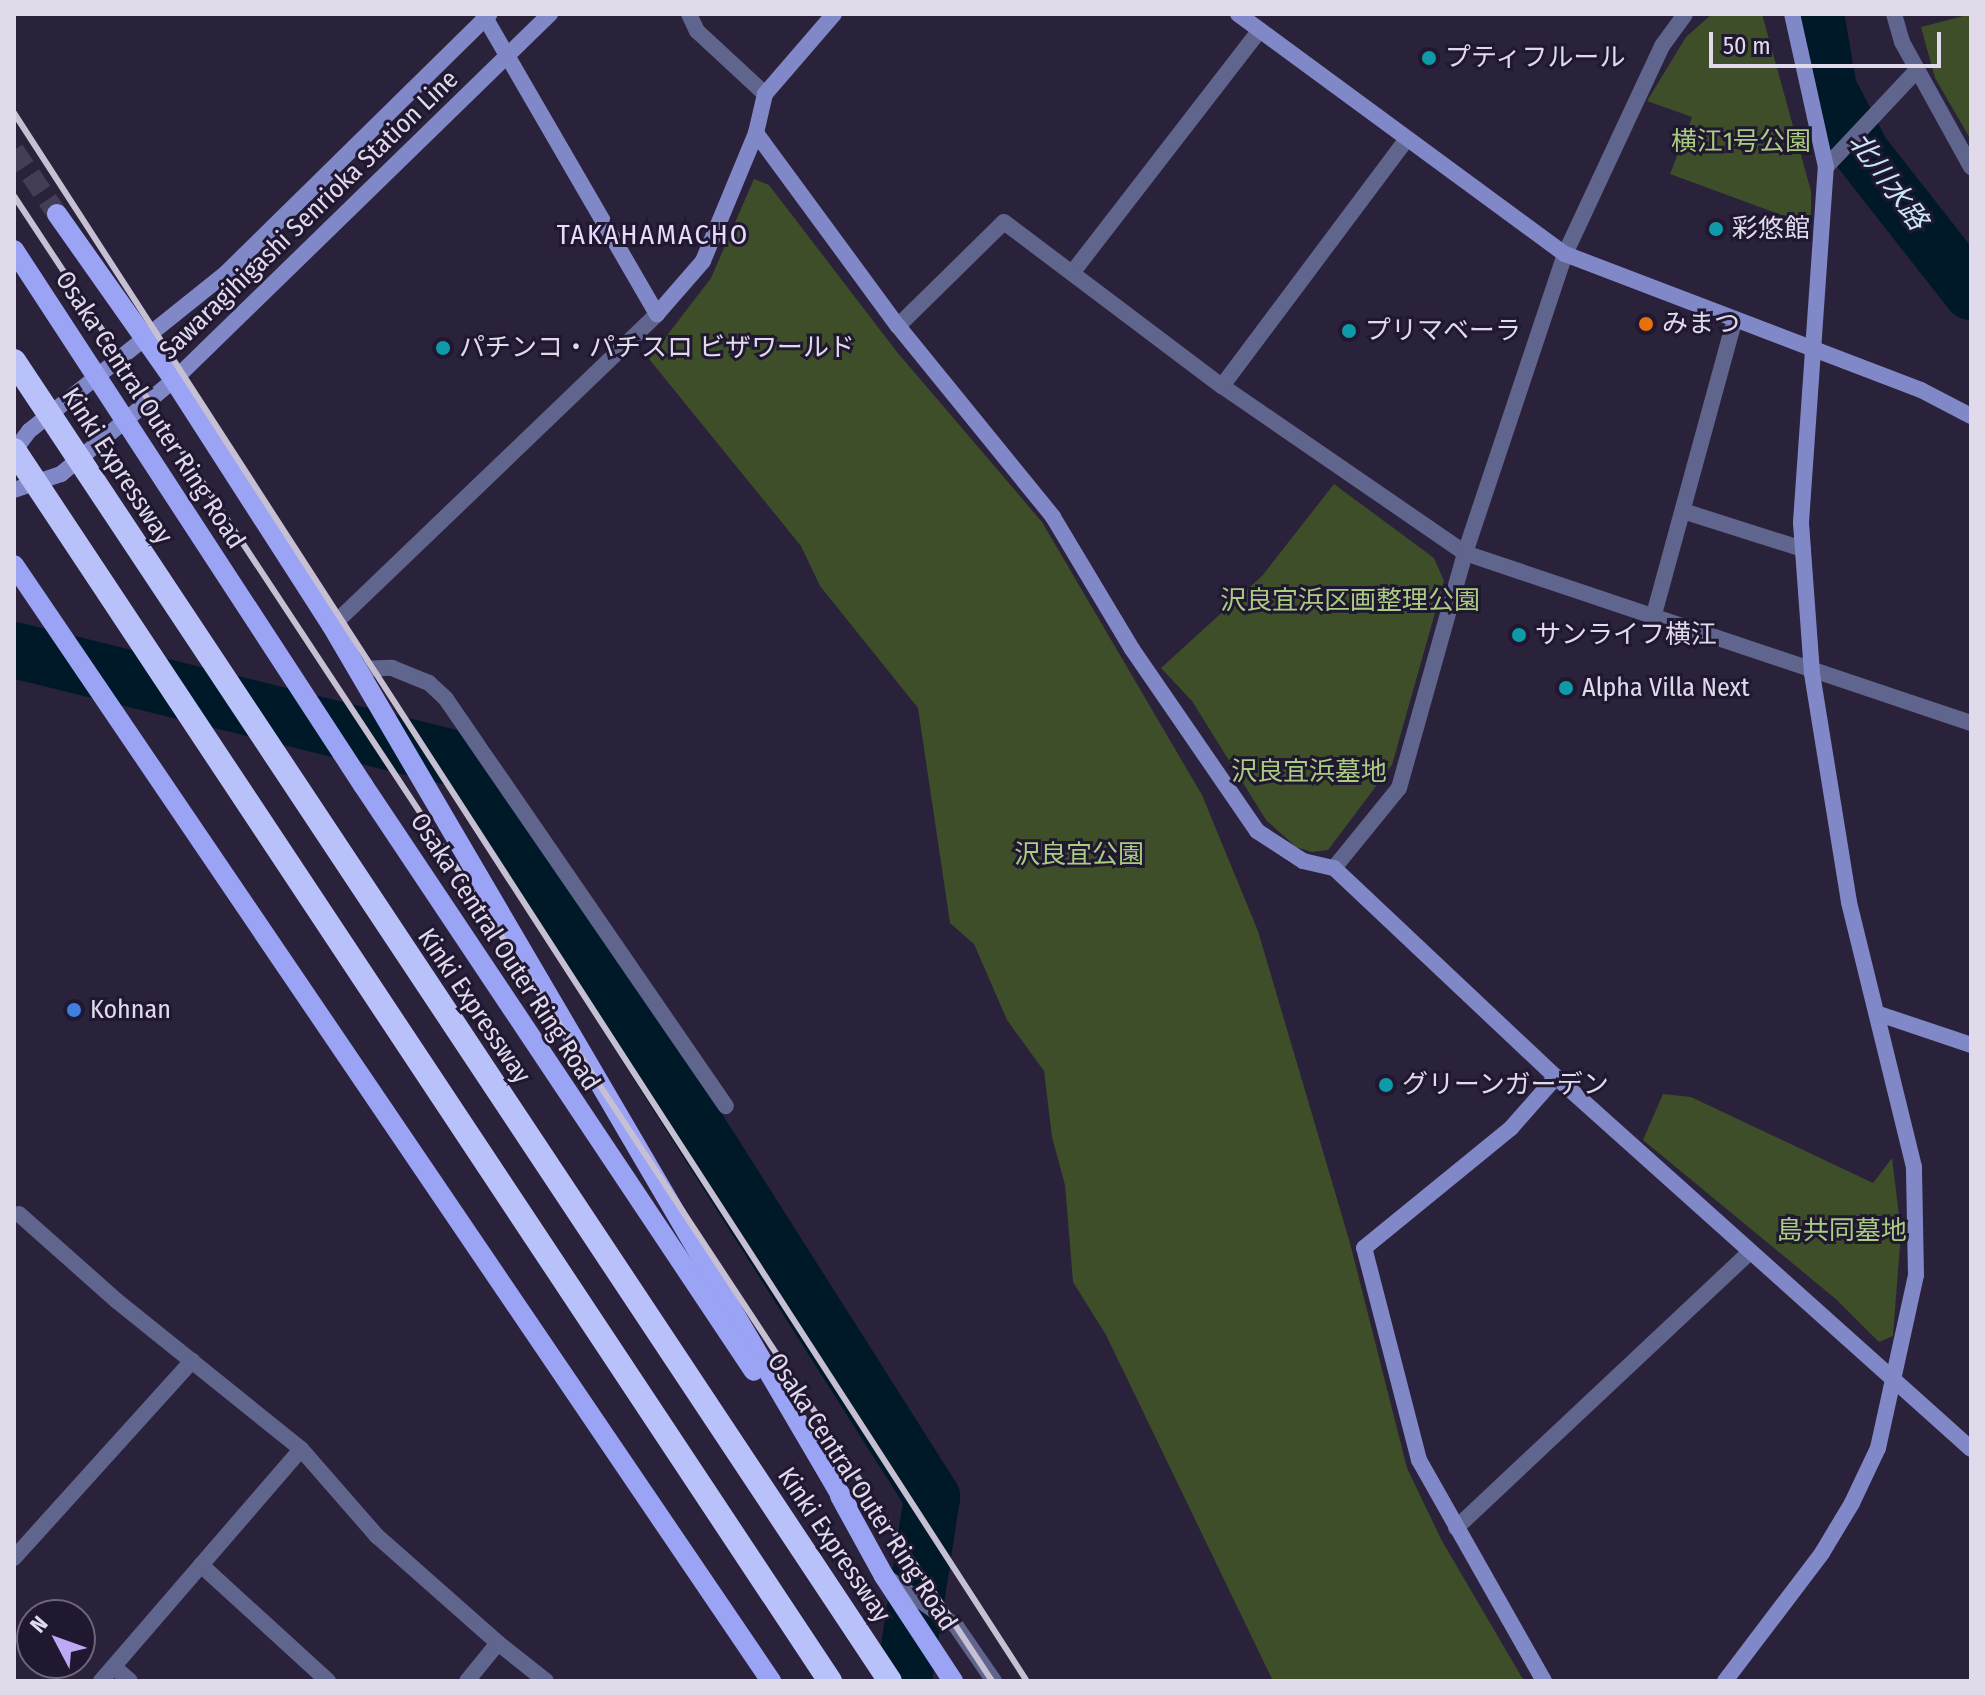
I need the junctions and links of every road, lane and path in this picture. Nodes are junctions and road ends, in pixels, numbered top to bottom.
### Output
1 (550, 14) edge
2 (689, 14) edge
3 (834, 14) edge
4 (1238, 14) edge
5 (1685, 14) edge
6 (1792, 14) edge
7 (1894, 14) edge
8 (486, 16) edge
9 (1260, 30) junction
10 (506, 56) junction
11 (1917, 70) junction
12 (765, 94) junction
13 (756, 133) junction
14 (1406, 140) junction
15 (1826, 167) junction
16 (1971, 167) edge
17 (57, 214) tunnel mouth
18 (14, 250) edge
19 (1565, 254) junction
20 (1072, 273) junction
21 (657, 314) junction
22 (1735, 319) junction
23 (898, 326) junction
24 (145, 338) junction
25 (1811, 347) junction
26 (14, 361) edge
27 (174, 380) junction
28 (1222, 386) junction
29 (1971, 416) edge
30 (14, 450) edge
31 (14, 490) edge
32 (1683, 511) junction
33 (1803, 549) junction
34 (1465, 553) junction
35 (14, 565) edge
36 (1653, 618) junction
37 (332, 626) junction
38 (358, 669) junction
39 (1812, 673) junction
40 (1971, 723) edge
41 (1334, 868) junction
42 (1879, 1014) junction
43 (1971, 1045) edge
44 (1556, 1077) junction
45 (726, 1106) dead end
46 (19, 1214) dead end
47 (1750, 1252) junction
48 (192, 1361) junction
49 (1896, 1381) junction
50 (301, 1449) junction
51 (1971, 1449) edge
52 (847, 1506) junction
53 (1456, 1528) junction
54 (14, 1558) edge
55 (201, 1565) junction
56 (884, 1576) junction
57 (498, 1643) junction
58 (114, 1667) junction
59 (758, 1671) edge
60 (101, 1681) edge
61 (130, 1681) edge
62 (328, 1681) edge
63 (467, 1681) edge
64 (546, 1681) edge
65 (771, 1681) edge
66 (830, 1681) edge
67 (890, 1681) edge
68 (953, 1681) edge
69 (994, 1681) edge
70 (1544, 1681) edge
71 (1725, 1681) edge

1 - 10 street, Sawaragihigashi Senrioka Station Line
2 - 12 street
3 - 12 street
4 - 9 street
5 - 19 street
6 - 15 street
7 - 11 street
8 - 10 street
8 - 24 street, Sawaragihigashi Senrioka Station Line
9 - 14 street
9 - 20 street
10 - 21 street
10 - 27 street, Sawaragihigashi Senrioka Station Line
11 - 15 street
11 - 16 street
12 - 13 street
13 - 21 street
13 - 23 street
14 - 19 street
14 - 28 street
15 - 25 street
17 - 24 main road
18 - 52 main road, Osaka Central Outer Ring Road, bridge
19 - 22 street
19 - 34 street
20 - 23 street
20 - 28 street
21 - 37 street
22 - 25 street
22 - 32 street
23 - 41 street
24 - 27 main road
24 - 30 street, Sawaragihigashi Senrioka Station Line
25 - 29 street
25 - 33 street
26 - 67 highway, Kinki Expressway, bridge
27 - 31 street, Sawaragihigashi Senrioka Station Line
27 - 37 main road
28 - 34 street
30 - 66 highway, bridge
32 - 33 street
32 - 36 street
33 - 39 street
34 - 36 street
34 - 41 street
35 - 59 main road
36 - 39 street
37 - 38 main road
38 - 45 street
38 - 52 main road
39 - 40 street
39 - 42 street
41 - 44 street
42 - 43 street
42 - 49 street
44 - 47 street
44 - 53 street
46 - 48 street
47 - 49 street
47 - 53 street
48 - 50 street
48 - 54 street
49 - 51 street
49 - 71 street
50 - 55 street
50 - 57 street
52 - 56 main road, Osaka Central Outer Ring Road
53 - 70 street
55 - 58 street
55 - 62 street
56 - 68 main road, Osaka Central Outer Ring Road
56 - 69 street
57 - 63 street
57 - 64 street
58 - 60 street
58 - 61 street
59 - 65 main road

